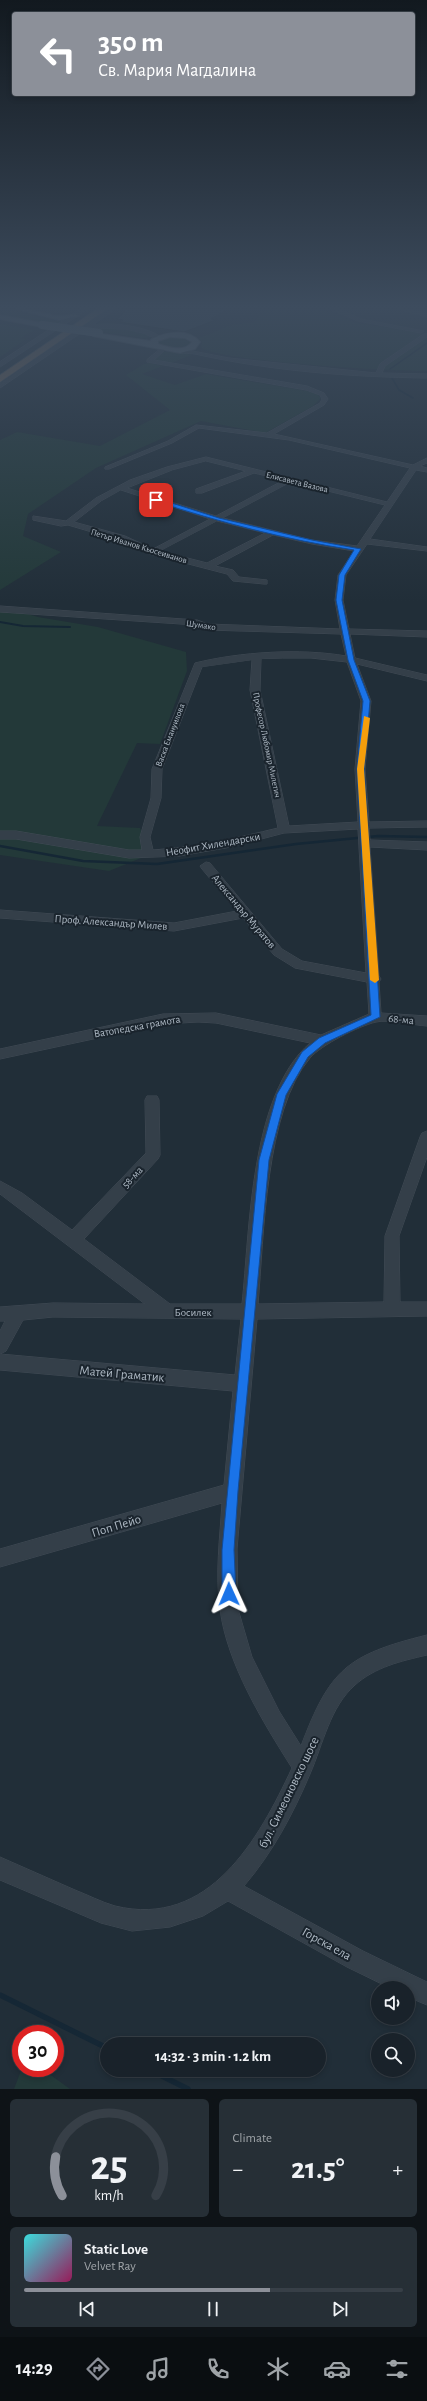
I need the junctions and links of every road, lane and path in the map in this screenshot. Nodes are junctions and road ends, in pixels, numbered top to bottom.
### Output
1 (318, 406) edge
2 (268, 435) junction
3 (427, 460) edge
4 (414, 467) junction
5 (107, 468) dead end
6 (427, 470) edge
7 (252, 471) junction
8 (290, 480) junction
9 (121, 488) junction
10 (199, 491) dead end
11 (388, 504) junction
12 (36, 518) dead end
13 (217, 519) junction
14 (68, 524) junction
15 (272, 532) junction
16 (363, 541) junction
17 (358, 549) junction
18 (427, 549) edge
19 (153, 552) junction
20 (208, 566) junction
21 (264, 582) dead end
22 (0, 609) edge
23 (344, 631) junction
24 (427, 634) edge
25 (257, 658) junction
26 (351, 660) junction
27 (427, 678) edge
28 (427, 824) edge
29 (365, 825) junction
30 (284, 830) junction
31 (0, 835) edge
32 (366, 843) junction
33 (427, 846) edge
34 (148, 854) junction
35 (206, 866) dead end
36 (0, 914) edge
37 (245, 914) junction
38 (375, 979) junction
39 (376, 1017) junction
40 (427, 1021) edge
41 (322, 1040) junction
42 (0, 1054) edge
43 (152, 1100) dead end
44 (427, 1137) edge
45 (0, 1187) edge
46 (73, 1240) junction
47 (427, 1309) edge
48 (392, 1310) junction
49 (168, 1312) junction
50 (250, 1312) junction
51 (0, 1314) edge
52 (18, 1314) junction
53 (0, 1346) edge
54 (0, 1362) edge
55 (243, 1384) junction
56 (232, 1491) junction
57 (0, 1558) edge
58 (427, 1645) edge
59 (303, 1767) junction
60 (0, 1868) edge
61 (228, 1889) junction
62 (427, 1994) edge

1 - 2 street
2 - 4 street
2 - 5 street
3 - 4 street
4 - 6 street
4 - 11 street
7 - 8 street, Елисавета Вазова
7 - 9 street, Елисавета Вазова
7 - 10 street
8 - 11 street, Елисавета Вазова
8 - 13 street
9 - 13 street
9 - 14 street
11 - 16 street
12 - 14 street, Петър Иванов Кьосеиванов
13 - 15 street
13 - 19 street
14 - 19 street, Петър Иванов Кьосеиванов
15 - 17 street
15 - 20 street
16 - 17 street
16 - 18 street
17 - 23 street
19 - 20 street, Петър Иванов Кьосеиванов
20 - 21 street, Петър Иванов Кьосеиванов
22 - 23 street, Шумако
23 - 24 street, Шумако
23 - 26 street
25 - 26 street
25 - 30 street, Професор Любомир Милетич
25 - 34 street, Васка Емануилова
26 - 27 street
26 - 29 street
28 - 29 street, Неофит Хилендарски
29 - 30 street, Неофит Хилендарски
29 - 32 street
30 - 34 street, Неофит Хилендарски
31 - 34 street, Неофит Хилендарски
32 - 33 street
32 - 38 street
35 - 37 street, Александър Муратов
36 - 37 street, Проф. Александър Милев
37 - 38 street, Александър Муратов
38 - 39 street
39 - 40 street, 68-ма
39 - 41 street
41 - 42 street, Ватопедска грамота
41 - 50 street
43 - 46 street, 58-ма
44 - 48 street
45 - 46 street, Босилек
46 - 49 street, Босилек
47 - 48 street, Босилек
48 - 50 street, Босилек
49 - 50 street, Босилек
49 - 52 street
50 - 55 street
51 - 52 street
52 - 53 street
54 - 55 street, Матей Граматик
55 - 56 street
56 - 57 street, Поп Пейо
56 - 59 street
58 - 59 street, бул. Симеоновско шосе
59 - 61 street, бул. Симеоновско шосе
60 - 61 street, бул. Симеоновско шосе
61 - 62 street, Горска ела

